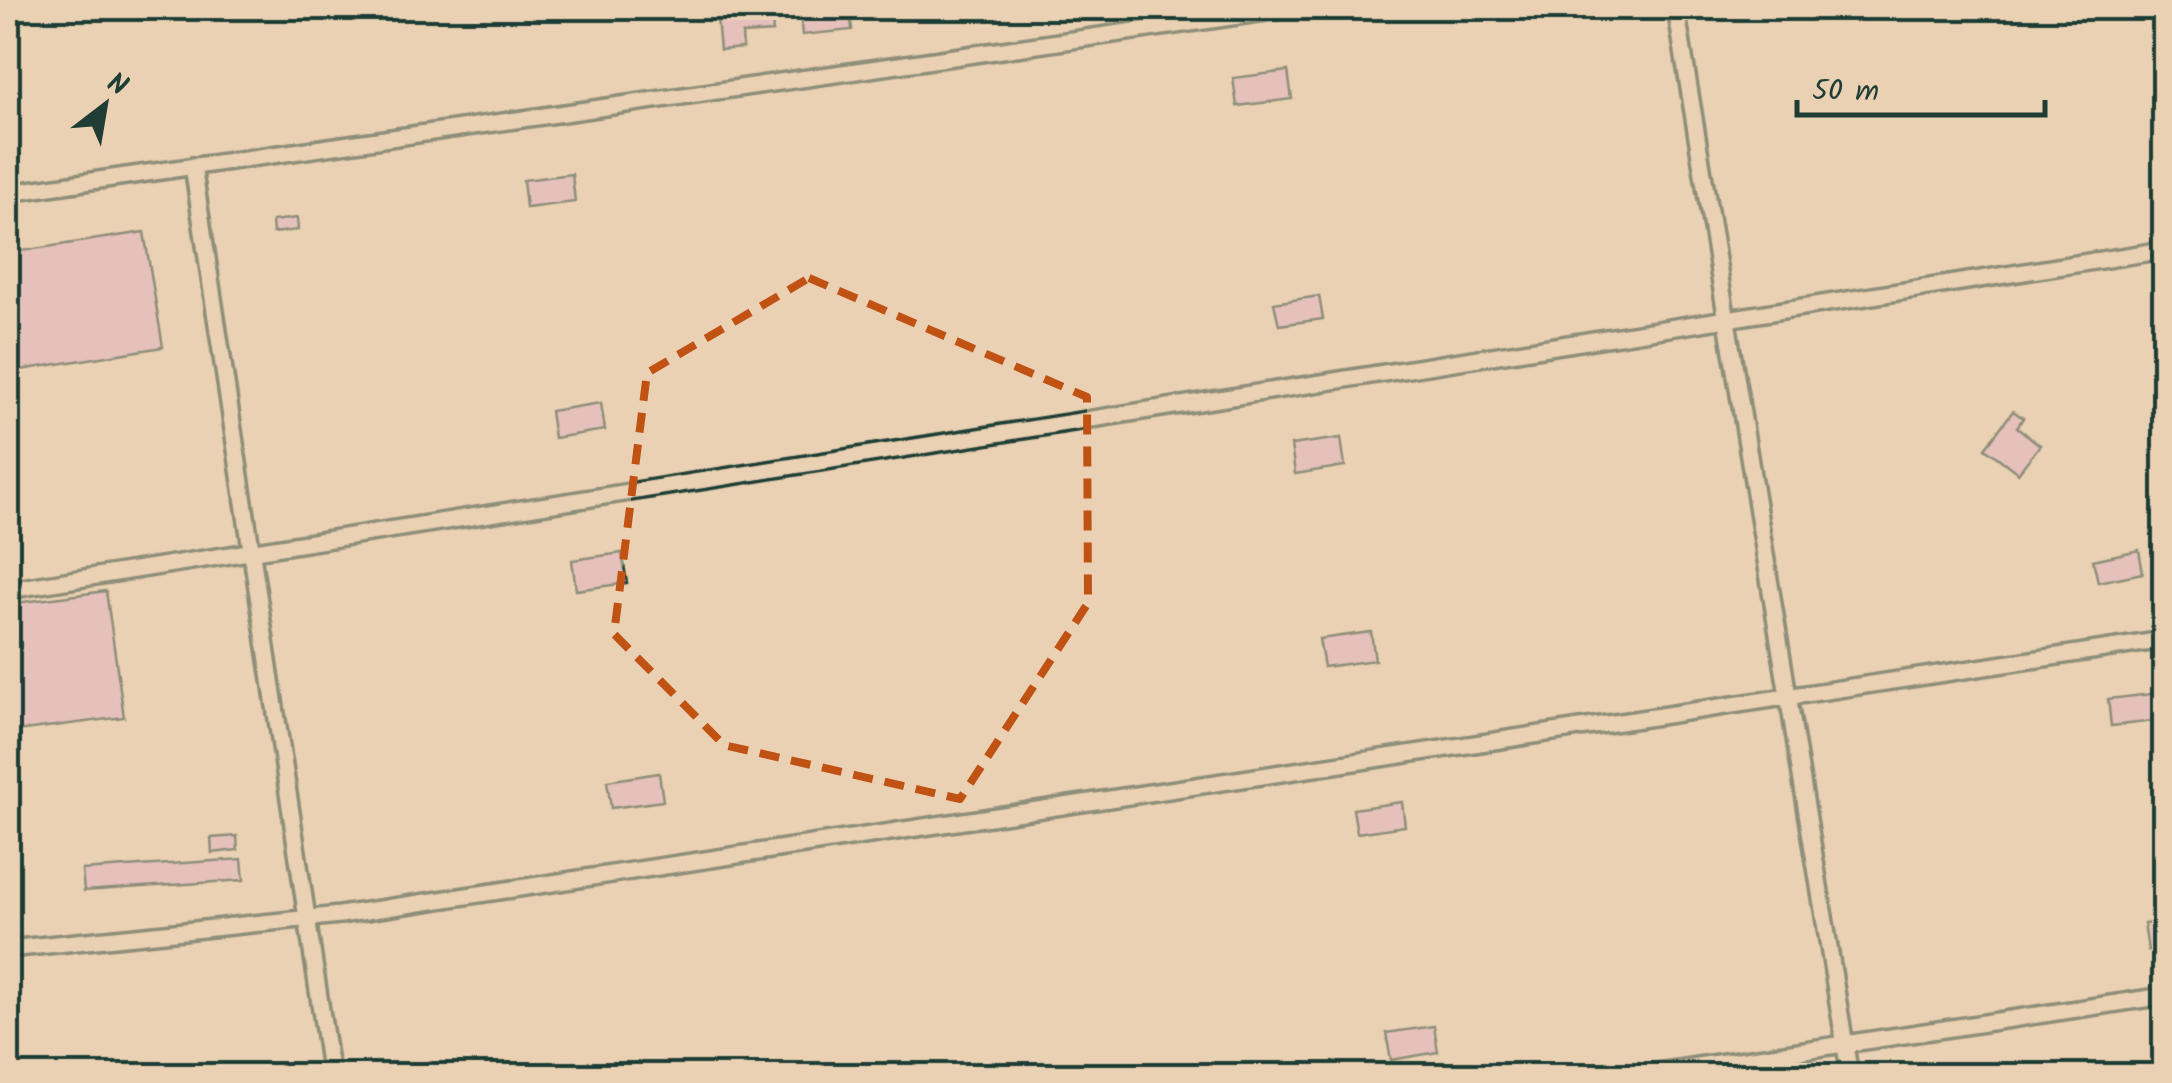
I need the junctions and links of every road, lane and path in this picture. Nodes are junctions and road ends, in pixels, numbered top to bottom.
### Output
1 (1295, 8) edge
2 (1676, 8) edge
3 (192, 166) junction
4 (8, 193) edge
5 (2164, 250) edge
6 (1726, 319) junction
7 (252, 553) junction
8 (8, 590) edge
9 (2164, 640) edge
10 (1788, 698) junction
11 (307, 918) junction
12 (8, 950) edge
13 (2164, 996) edge
14 (1845, 1044) junction
15 (331, 1076) edge
16 (1631, 1076) edge
17 (1850, 1076) edge

1 - 3 lane
2 - 6 lane
3 - 4 lane
3 - 7 lane
5 - 6 lane
6 - 7 lane
6 - 10 lane
7 - 8 lane
7 - 11 lane
9 - 10 lane
10 - 11 lane
10 - 14 lane
11 - 12 lane
11 - 15 lane
13 - 14 lane
14 - 16 lane
14 - 17 lane

